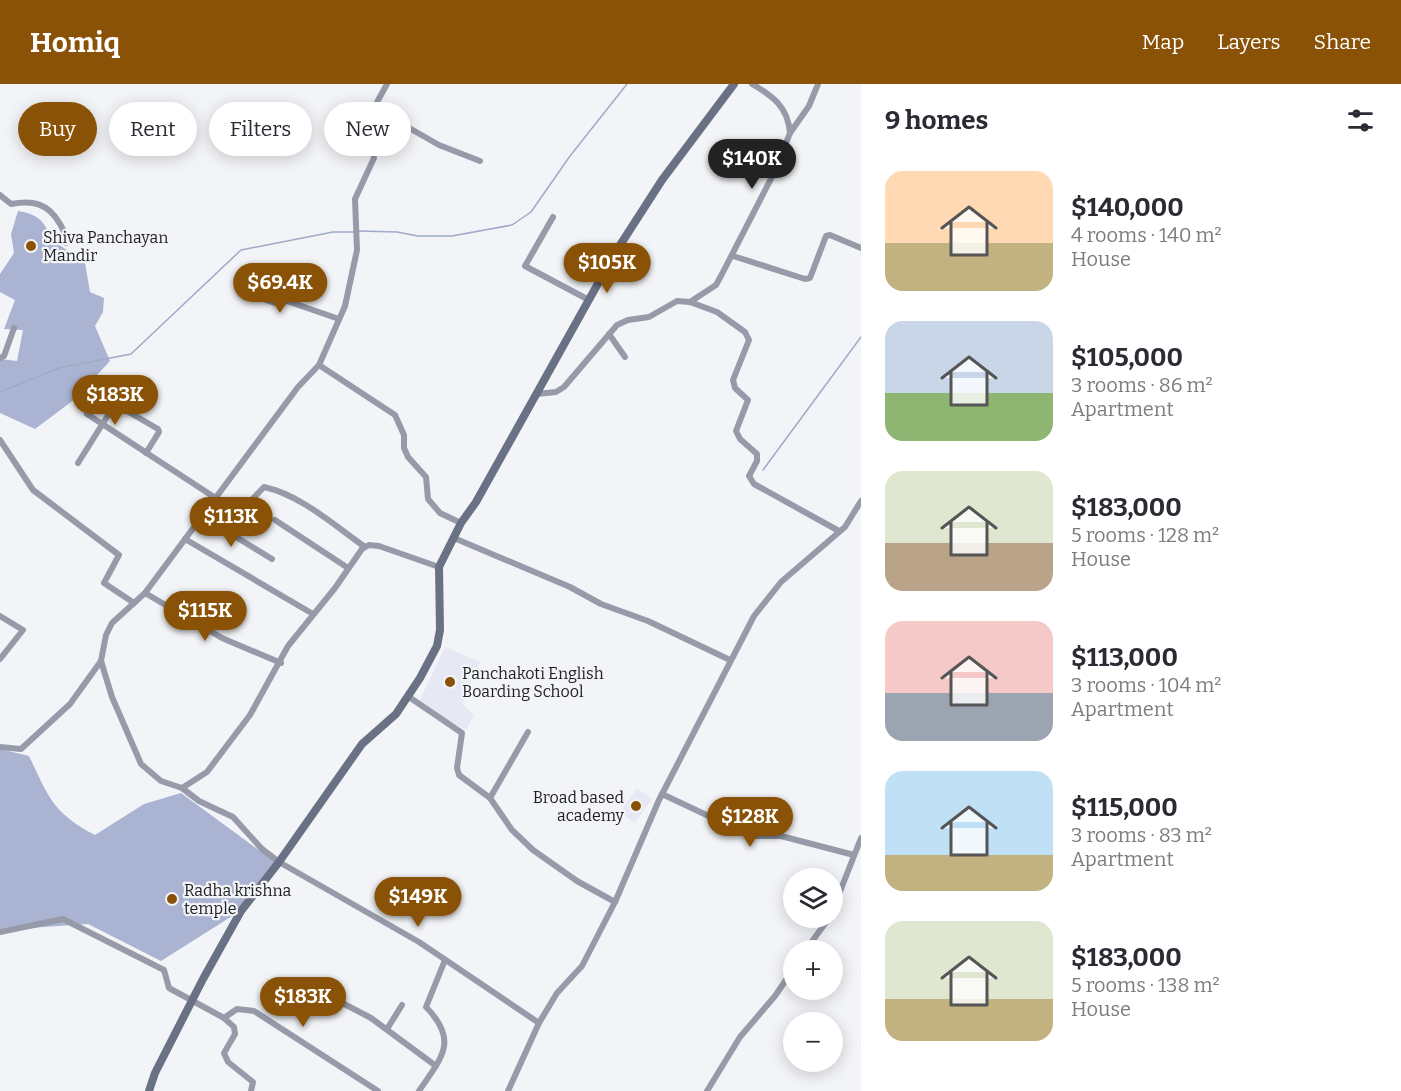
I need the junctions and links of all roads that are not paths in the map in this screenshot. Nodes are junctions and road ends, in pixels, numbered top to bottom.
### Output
1 (387, 84) edge
2 (734, 84) edge
3 (752, 84) edge
4 (818, 84) edge
5 (377, 102) edge
6 (411, 129) edge
7 (790, 133) junction
8 (374, 156) edge
9 (480, 161) dead end
10 (0, 195) edge
11 (553, 217) dead end
12 (66, 243) dead end
13 (861, 248) edge
14 (733, 256) junction
15 (238, 279) dead end
16 (589, 300) junction
17 (690, 302) junction
18 (339, 319) junction
19 (14, 328) dead end
20 (609, 334) junction
21 (0, 357) edge
22 (625, 357) dead end
23 (319, 365) junction
24 (537, 394) junction
25 (87, 414) dead end
26 (102, 424) junction
27 (0, 440) edge
28 (146, 453) junction
29 (78, 463) dead end
30 (213, 499) junction
31 (861, 501) edge
32 (853, 515) junction
33 (202, 516) junction
34 (275, 520) dead end
35 (861, 520) edge
36 (461, 523) junction
37 (839, 531) junction
38 (185, 538) junction
39 (454, 538) junction
40 (365, 548) junction
41 (272, 559) dead end
42 (438, 567) junction
43 (348, 568) junction
44 (145, 592) junction
45 (134, 603) junction
46 (313, 614) junction
47 (0, 616) edge
48 (0, 659) edge
49 (730, 660) junction
50 (101, 661) junction
51 (280, 663) junction
52 (409, 697) junction
53 (528, 732) dead end
54 (0, 747) edge
55 (182, 788) junction
56 (662, 794) junction
57 (490, 798) junction
58 (861, 838) edge
59 (854, 855) junction
60 (279, 862) junction
61 (843, 884) edge
62 (615, 902) junction
63 (0, 932) edge
64 (445, 960) junction
65 (783, 984) edge
66 (325, 994) dead end
67 (193, 1000) junction
68 (402, 1005) dead end
69 (224, 1018) junction
70 (539, 1023) junction
71 (387, 1029) junction
72 (436, 1066) junction
73 (149, 1091) edge
74 (251, 1091) edge
75 (378, 1091) edge
76 (419, 1091) edge
77 (508, 1091) edge
78 (707, 1091) edge

1 - 5 street
2 - 16 street
3 - 7 street
4 - 7 street
6 - 9 street
7 - 14 street
8 - 18 street
10 - 12 street
11 - 16 street
13 - 14 street
14 - 17 street
15 - 18 street
16 - 24 street
17 - 20 street
17 - 37 street
18 - 23 street
19 - 21 street
20 - 22 street
20 - 24 street
23 - 30 street
23 - 36 street
24 - 36 street
25 - 26 street
26 - 28 street
26 - 28 street
26 - 29 street
27 - 45 street
28 - 30 street
30 - 33 street
30 - 40 street
31 - 32 street
32 - 35 street
32 - 37 street
33 - 38 street
33 - 41 street
34 - 43 street
36 - 39 street
37 - 49 street
38 - 44 street
38 - 46 street
39 - 42 street
39 - 49 street
40 - 42 street
40 - 43 street
42 - 52 street
43 - 46 street
44 - 45 street
44 - 51 street
45 - 50 street
46 - 51 street
47 - 48 street
49 - 56 street
50 - 54 street
50 - 55 street
51 - 55 street
52 - 57 street
52 - 60 street
53 - 57 street
55 - 60 street
56 - 59 street
56 - 62 street
57 - 62 street
58 - 59 street
59 - 61 street
60 - 64 street
60 - 67 street
62 - 70 street
63 - 67 street
64 - 70 street
64 - 72 street
65 - 78 street
66 - 71 street
67 - 69 street
67 - 73 street
68 - 71 street
69 - 74 street
69 - 75 street
70 - 77 street
71 - 72 street
72 - 76 street

